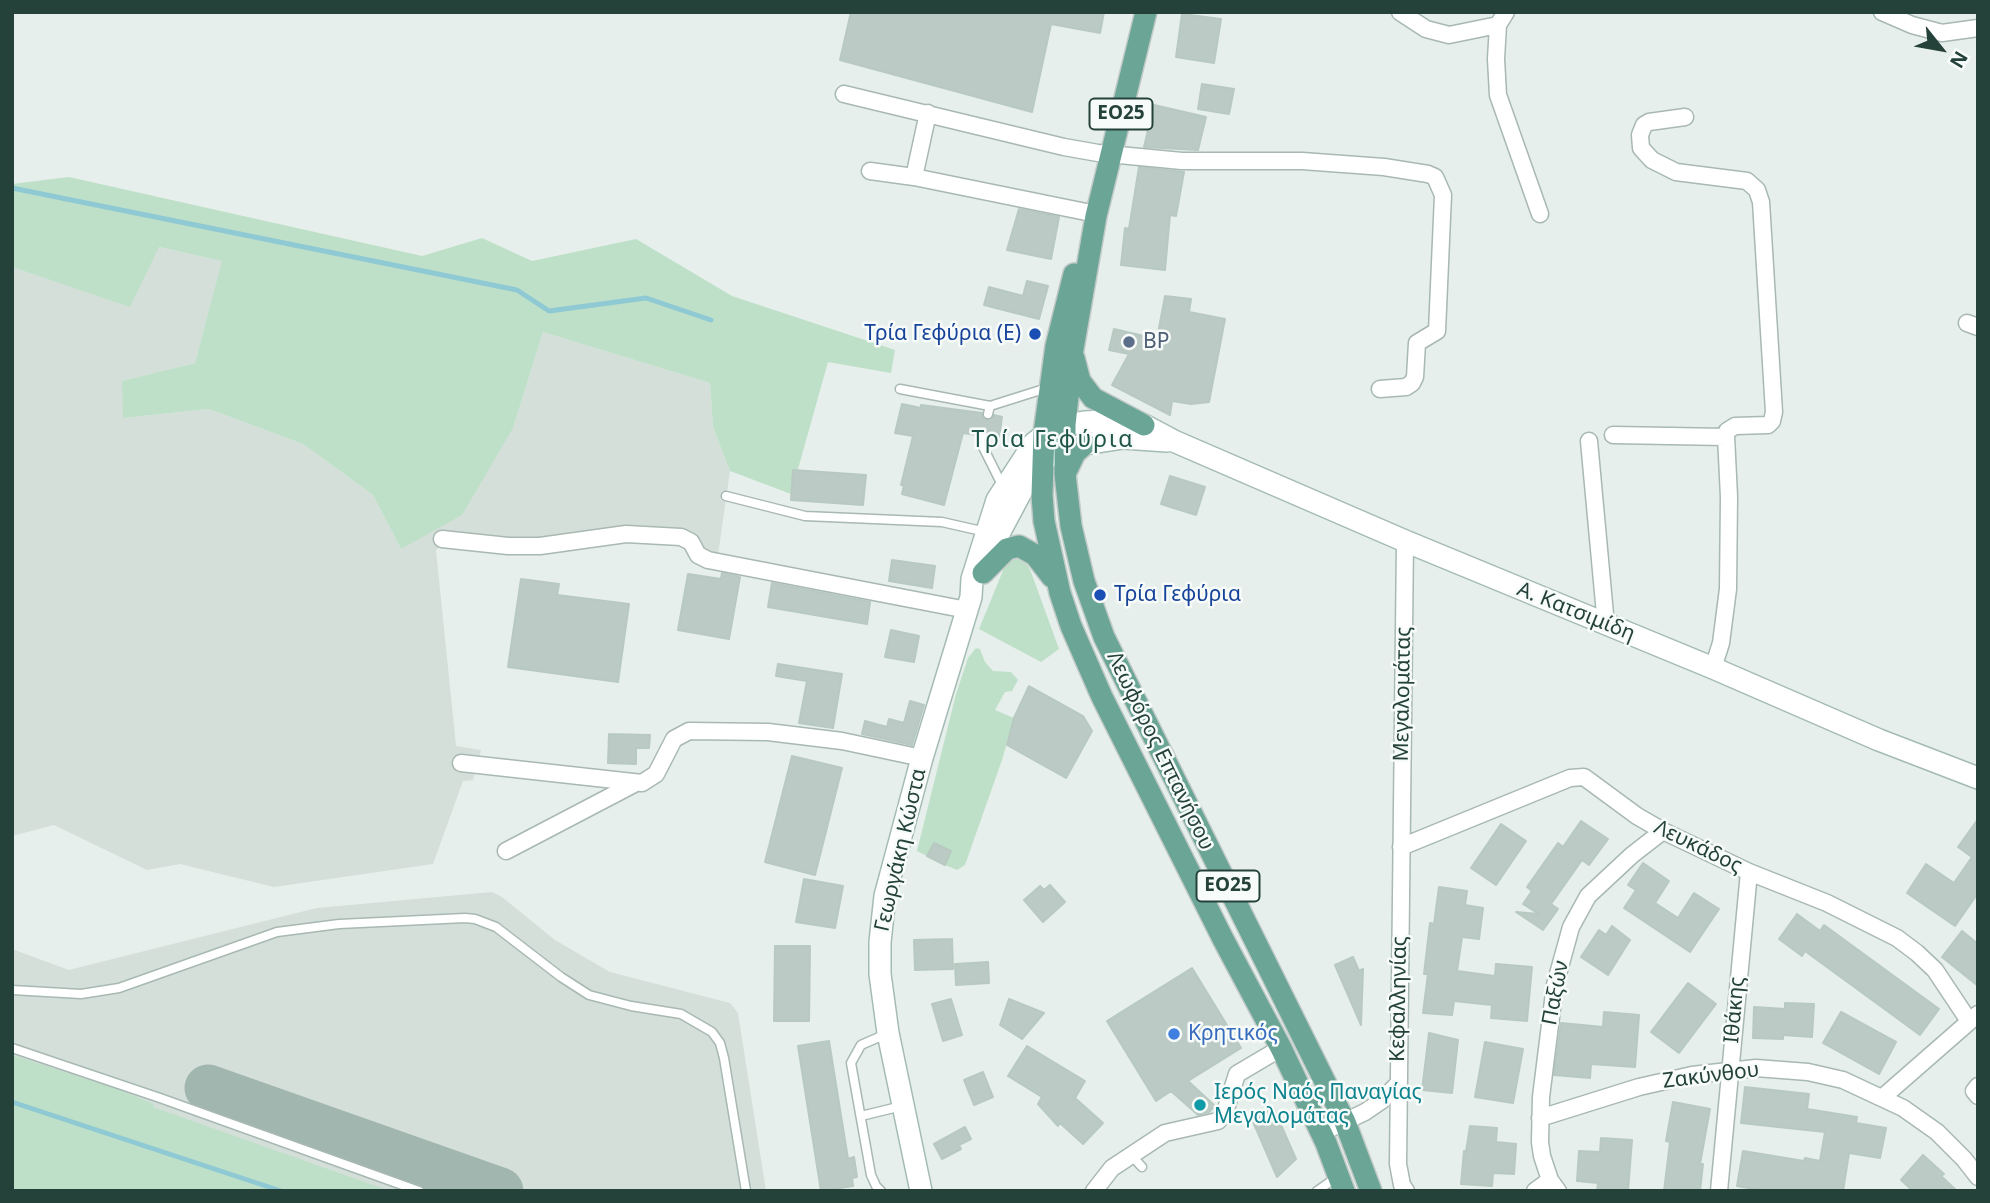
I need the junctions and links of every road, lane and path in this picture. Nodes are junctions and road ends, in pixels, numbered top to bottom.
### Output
1 (1146, 12) edge
2 (1400, 12) edge
3 (1882, 12) edge
4 (1502, 19) edge
5 (1978, 28) edge
6 (844, 94) dead end
7 (928, 113) junction
8 (1685, 117) dead end
9 (1111, 155) junction
10 (870, 171) dead end
11 (914, 177) junction
12 (1540, 214) dead end
13 (1096, 215) junction
14 (1073, 349) junction
15 (1049, 387) junction
16 (900, 389) dead end
17 (1380, 389) dead end
18 (1065, 425) junction
19 (1144, 425) junction
20 (1044, 433) junction
21 (1613, 435) dead end
22 (983, 436) dead end
23 (1726, 437) junction
24 (1589, 441) dead end
25 (1176, 442) junction
26 (1075, 446) junction
27 (1043, 461) junction
28 (1004, 489) junction
29 (726, 496) dead end
30 (986, 532) junction
31 (442, 539) dead end
32 (1405, 541) junction
33 (984, 573) junction
34 (1060, 593) junction
35 (969, 603) junction
36 (1605, 625) junction
37 (1713, 668) junction
38 (922, 758) junction
39 (461, 763) dead end
40 (1978, 778) edge
41 (636, 783) junction
42 (1664, 831) junction
43 (1401, 847) junction
44 (506, 851) dead end
45 (1749, 872) junction
46 (12, 989) edge
47 (1973, 1018) edge
48 (888, 1033) junction
49 (12, 1048) edge
50 (1281, 1048) junction
51 (1730, 1070) junction
52 (1398, 1084) junction
53 (1978, 1086) edge
54 (1978, 1096) edge
55 (1883, 1097) junction
56 (903, 1106) junction
57 (861, 1116) junction
58 (1540, 1118) junction
59 (1345, 1122) junction
60 (1321, 1132) junction
61 (1978, 1177) edge
62 (1342, 1183) edge
63 (1554, 1185) edge
64 (419, 1191) edge
65 (746, 1191) edge
66 (881, 1191) edge
67 (921, 1191) edge
68 (1094, 1191) edge
69 (1317, 1191) edge
70 (1371, 1191) edge
71 (1406, 1191) edge
72 (1535, 1191) edge
73 (1719, 1191) edge

1 - 9 main road, ΕΟ25
2 - 4 street
3 - 5 street
4 - 12 street
6 - 7 street
7 - 9 street
7 - 11 street
8 - 23 street
9 - 13 main road, ΕΟ25
9 - 17 street
10 - 11 street
11 - 13 street
13 - 14 main road, ΕΟ25
13 - 15 main road, ΕΟ25
14 - 18 main road, ΕΟ25
14 - 19 main road
15 - 16 lane
15 - 20 main road, ΕΟ25
18 - 19 main road, Α. Κατσιμίδη
18 - 20 main road, Α. Κατσιμίδη
18 - 26 main road, ΕΟ25
19 - 25 main road, Α. Κατσιμίδη
20 - 27 main road, ΕΟ25
20 - 28 main road, Γεωργάκη Κώστα
21 - 23 street
22 - 28 lane
23 - 37 street
24 - 36 street
25 - 26 main road, Α. Κατσιμίδη
25 - 32 main road, Α. Κατσιμίδη
26 - 27 main road, Α. Κατσιμίδη
26 - 59 main road, Λεωφόρος Επτανήσου / ΕΟ25
27 - 33 main road, Γεωργάκη Κώστα
27 - 34 main road, Λεωφόρος Επτανήσου / ΕΟ25
28 - 30 main road, Γεωργάκη Κώστα
29 - 30 lane
30 - 35 main road, Γεωργάκη Κώστα
31 - 35 street
32 - 36 main road, Α. Κατσιμίδη
32 - 43 street, Μεγαλομάτας
33 - 34 main road
33 - 35 main road, Γεωργάκη Κώστα
34 - 50 main road, Λεωφόρος Επτανήσου / ΕΟ25
35 - 38 main road, Γεωργάκη Κώστα
36 - 37 main road, Α. Κατσιμίδη
37 - 40 main road, Α. Κατσιμίδη
38 - 41 street
38 - 48 main road, Γεωργάκη Κώστα
39 - 41 street
41 - 44 street
42 - 43 street, Λευκάδος
42 - 45 street, Λευκάδος
42 - 58 street, Παξών
43 - 52 street, Κεφαλληνίας
45 - 47 street, Λευκάδος
45 - 51 street, Ιθάκης
46 - 65 lane
47 - 55 street
48 - 56 main road, Γεωργάκη Κώστα
48 - 57 lane
49 - 64 lane
50 - 60 main road, Λεωφόρος Επτανήσου / ΕΟ25
50 - 68 street
51 - 55 street, Ζακύνθου
51 - 58 street, Ζακύνθου
51 - 73 street, Ιθάκης
52 - 59 street
52 - 71 street, Κεφαλληνίας
53 - 54 street
55 - 61 street, Ζακύνθου
56 - 57 lane
56 - 67 main road, Γεωργάκη Κώστα
57 - 66 lane
58 - 63 street, Παξών
59 - 60 street
59 - 70 main road, Λεωφόρος Επτανήσου / ΕΟ25
60 - 62 main road, Λεωφόρος Επτανήσου / ΕΟ25
62 - 69 lane
63 - 72 street

